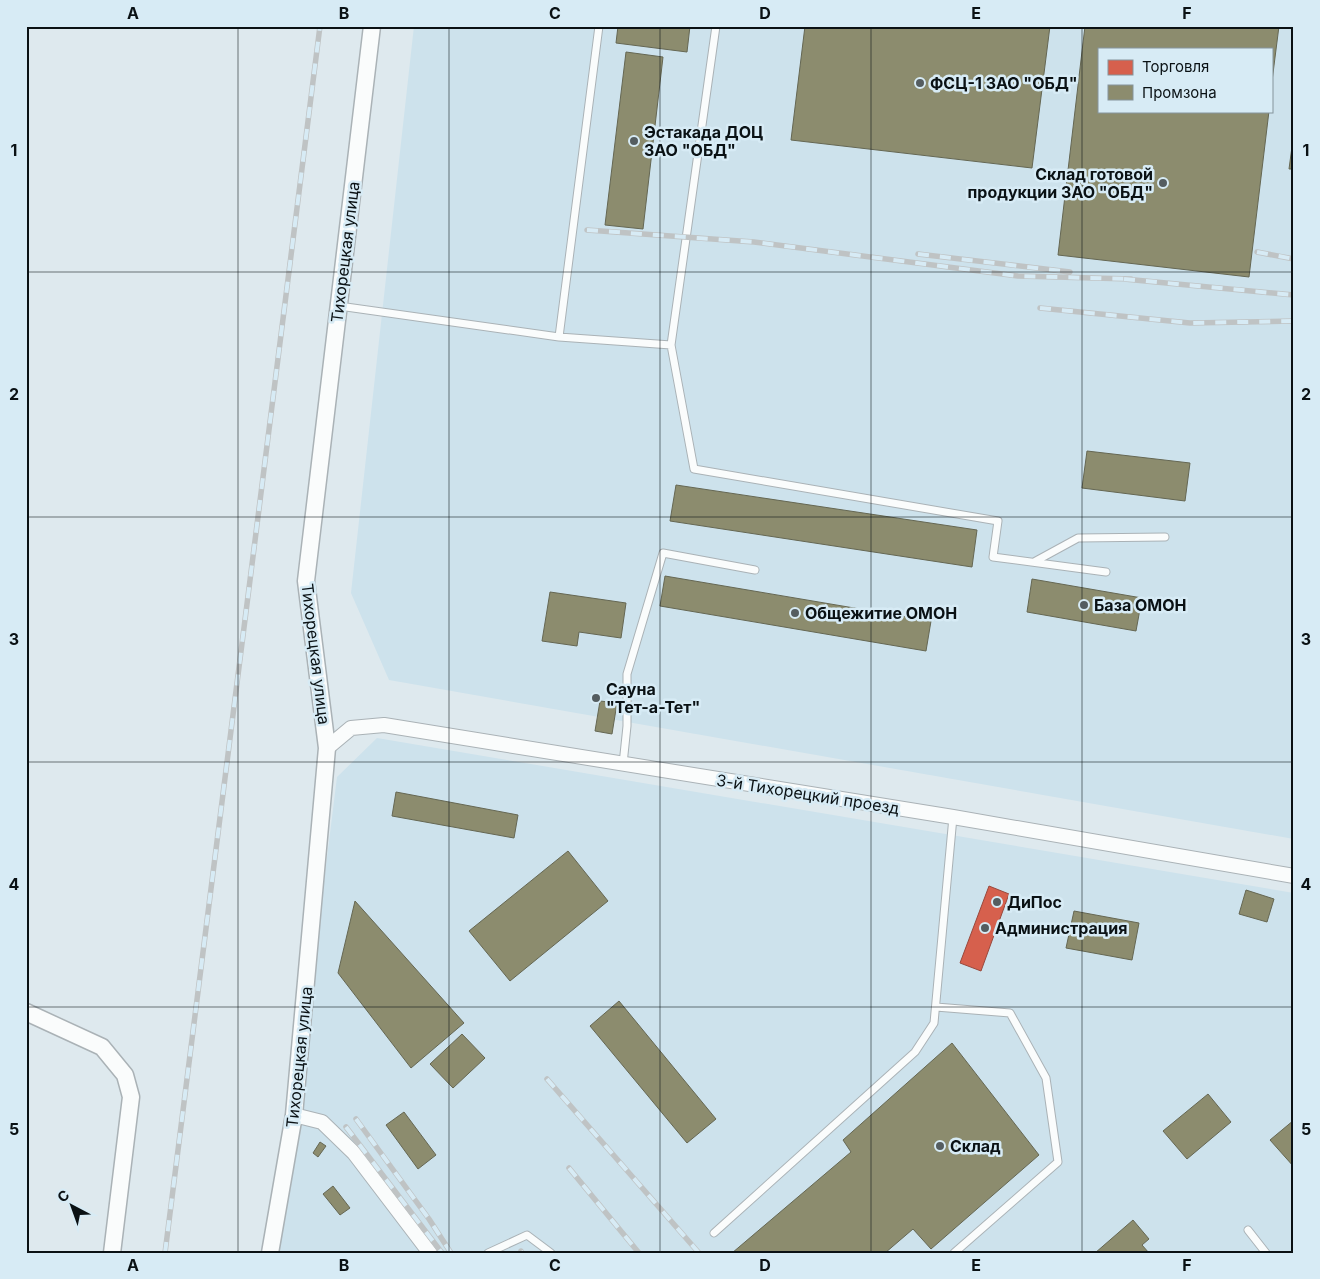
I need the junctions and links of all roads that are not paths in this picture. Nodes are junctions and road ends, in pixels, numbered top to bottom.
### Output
1 (372, 26) edge
2 (598, 26) edge
3 (716, 26) edge
4 (338, 306) junction
5 (559, 336) junction
6 (671, 345) junction
7 (1164, 537) dead end
8 (1034, 562) junction
9 (754, 570) dead end
10 (1106, 572) dead end
11 (327, 748) junction
12 (623, 764) junction
13 (953, 817) junction
14 (1294, 876) edge
15 (936, 1007) junction
16 (26, 1012) edge
17 (294, 1115) junction
18 (1248, 1230) dead end
19 (714, 1233) dead end
20 (112, 1253) edge
21 (270, 1253) edge
22 (430, 1253) edge
23 (488, 1253) edge
24 (551, 1253) edge
25 (954, 1253) edge
26 (1266, 1253) edge

1 - 4 street, Тихорецкая улица
2 - 5 lane
3 - 6 lane
4 - 5 lane
4 - 11 street, Тихорецкая улица
5 - 6 lane
6 - 8 lane
7 - 8 lane
8 - 10 lane
9 - 12 lane
11 - 12 street, 3-й Тихорецкий проезд
11 - 17 street, Тихорецкая улица
12 - 13 street, 3-й Тихорецкий проезд
13 - 14 street, 3-й Тихорецкий проезд
13 - 15 lane
15 - 19 lane
15 - 25 lane
16 - 20 street
17 - 21 street, Тихорецкая улица
17 - 22 street
18 - 26 lane
23 - 24 lane

